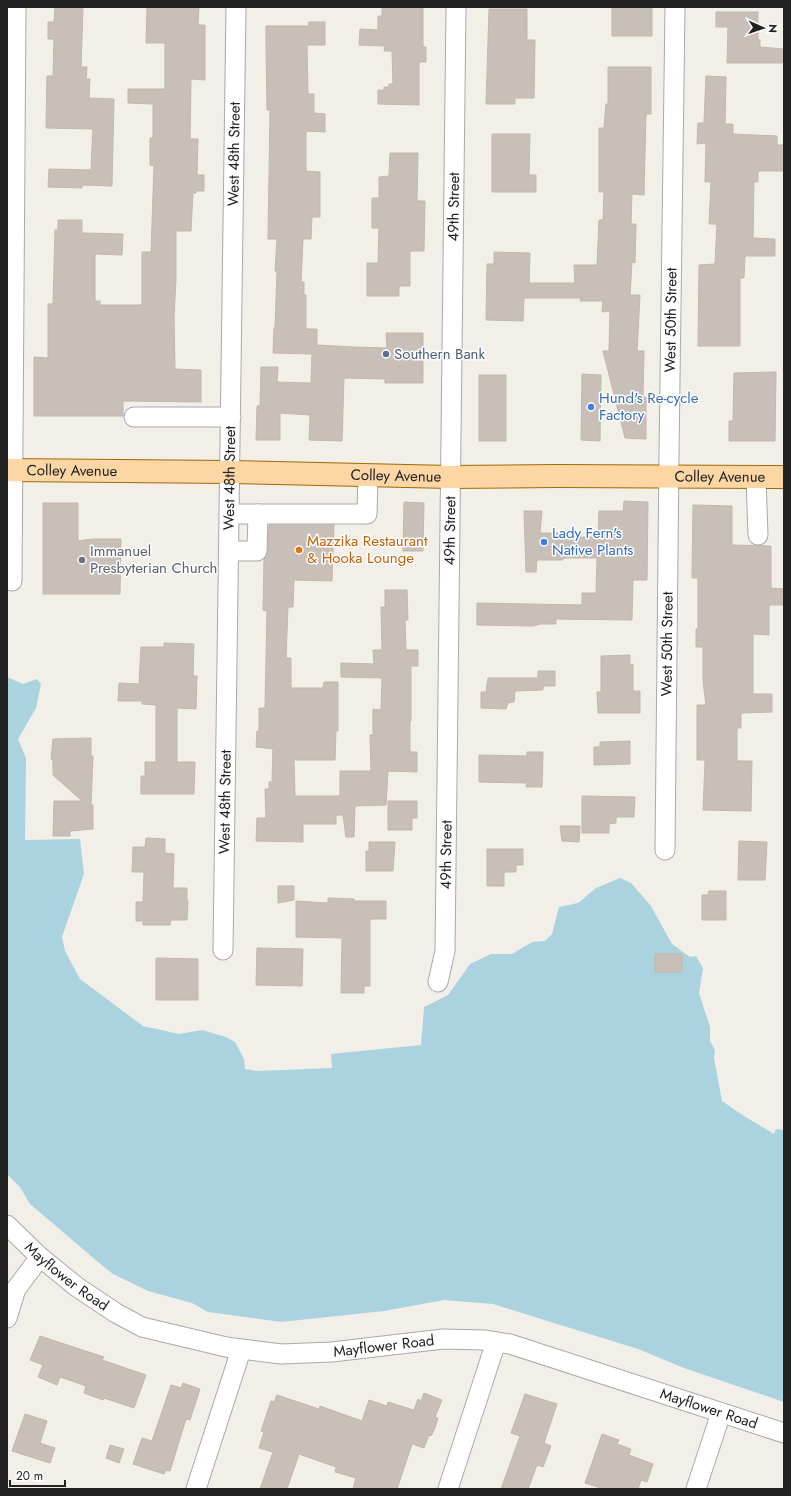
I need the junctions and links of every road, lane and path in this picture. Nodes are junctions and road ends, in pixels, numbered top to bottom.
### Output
1 (16, 7) edge
2 (236, 7) edge
3 (456, 7) edge
4 (675, 7) edge
5 (10, 349) edge
6 (134, 417) dead end
7 (231, 417) junction
8 (10, 470) edge
9 (230, 472) junction
10 (368, 475) junction
11 (450, 477) junction
12 (669, 477) junction
13 (756, 477) junction
14 (784, 477) edge
15 (230, 514) junction
16 (258, 514) junction
17 (758, 535) dead end
18 (229, 551) junction
19 (12, 581) dead end
20 (665, 850) dead end
21 (224, 950) dead end
22 (438, 982) dead end
23 (7, 1225) edge
24 (40, 1257) junction
25 (7, 1318) edge
26 (496, 1342) junction
27 (241, 1350) junction
28 (721, 1413) junction
29 (784, 1433) edge
30 (196, 1489) edge
31 (448, 1489) edge
32 (696, 1489) edge

1 - 5 street
2 - 7 street, West 48th Street
3 - 11 street, 49th Street
4 - 12 street, West 50th Street
5 - 8 street
6 - 7 street
7 - 9 street, West 48th Street
8 - 9 main road, Colley Avenue
8 - 19 street
9 - 10 main road, Colley Avenue
9 - 15 street, West 48th Street
10 - 11 main road, Colley Avenue
10 - 16 street
11 - 12 main road, Colley Avenue
11 - 22 street, 49th Street
12 - 13 main road, Colley Avenue
12 - 20 street, West 50th Street
13 - 14 main road, Colley Avenue
13 - 17 street
15 - 16 street
15 - 18 street, West 48th Street
16 - 18 street
18 - 21 street, West 48th Street
23 - 24 street, Mayflower Road
24 - 25 street
24 - 27 street, Mayflower Road
26 - 27 street, Mayflower Road
26 - 28 street, Mayflower Road
26 - 31 street
27 - 30 street
28 - 29 street, Mayflower Road
28 - 32 street

